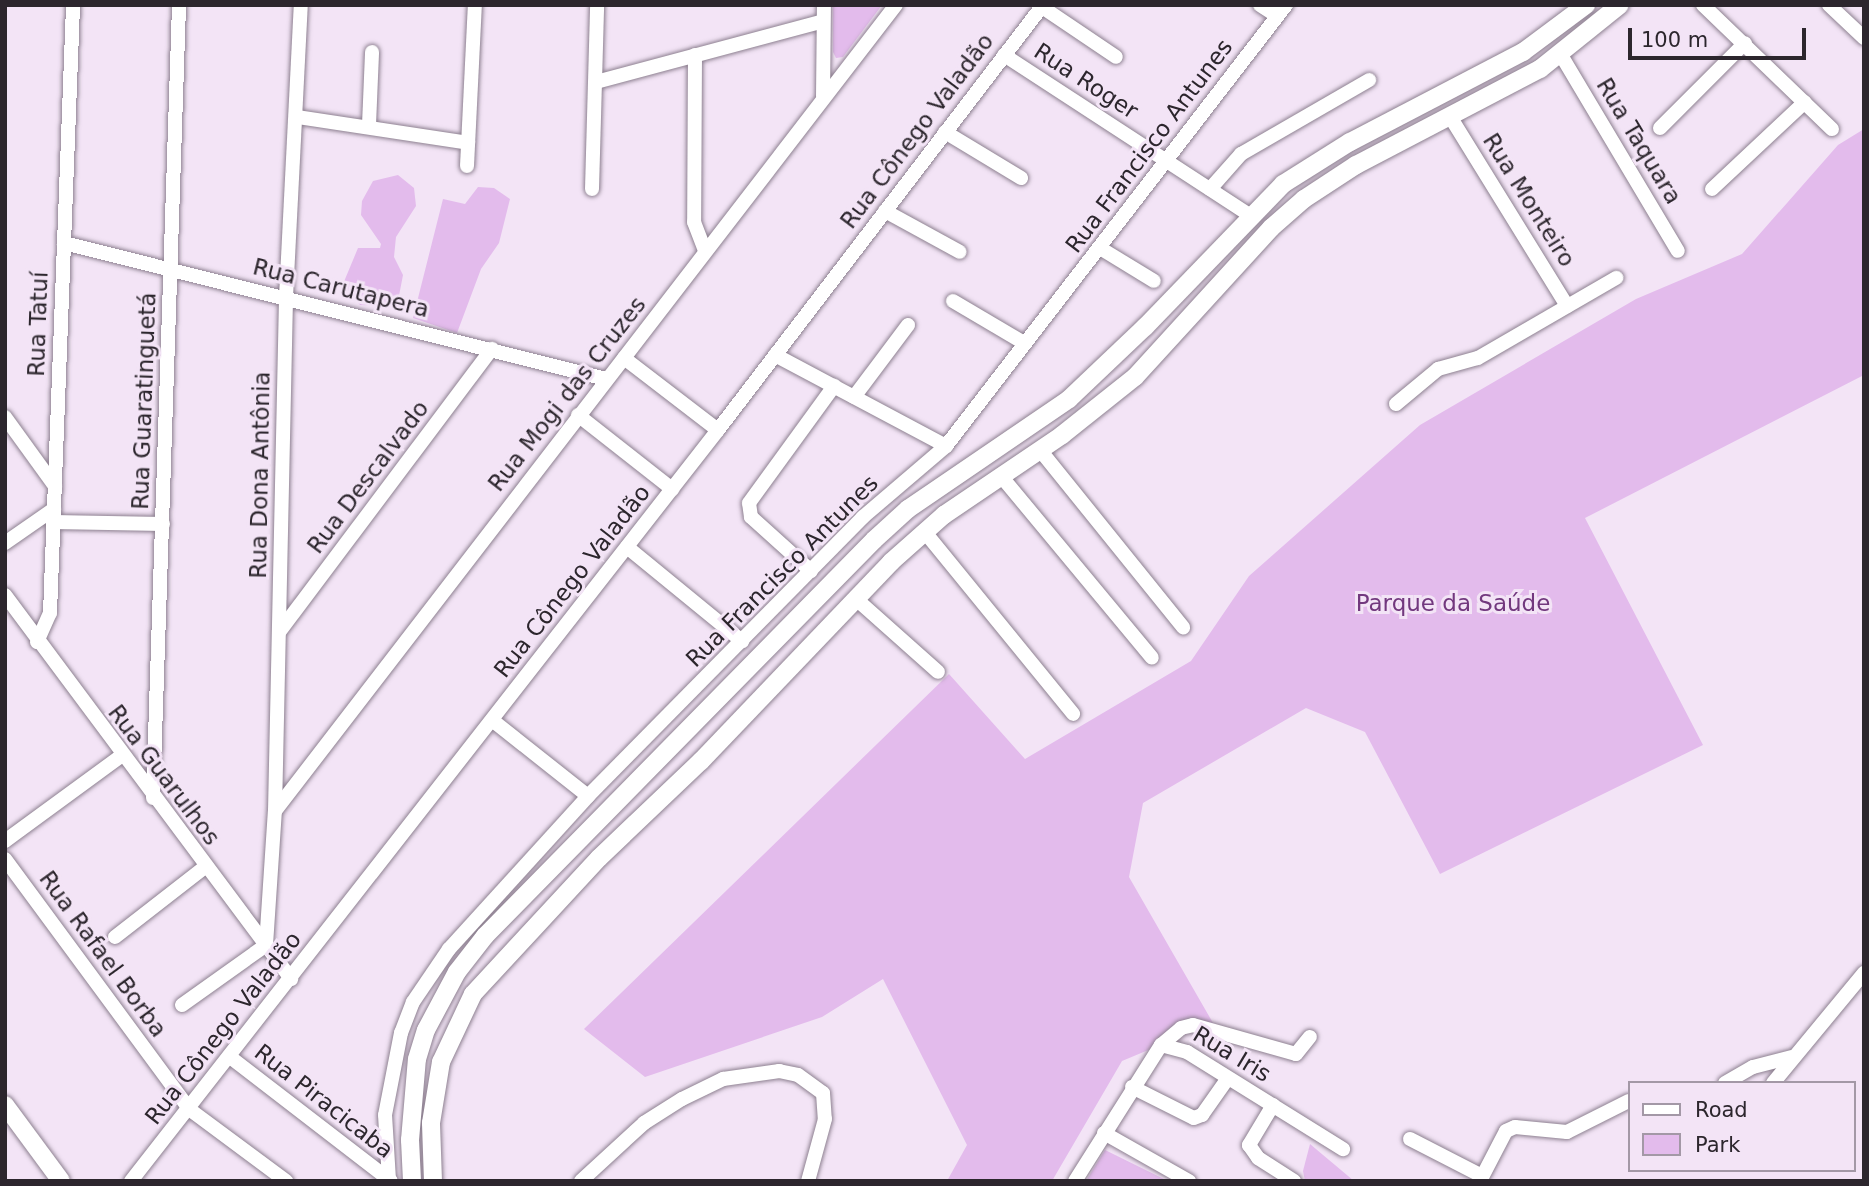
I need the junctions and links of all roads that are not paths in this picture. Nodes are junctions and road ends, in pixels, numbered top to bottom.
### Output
1 (73, 5) edge
2 (179, 5) edge
3 (300, 5) edge
4 (475, 5) edge
5 (597, 5) edge
6 (824, 5) edge
7 (896, 5) edge
8 (1260, 5) edge
9 (1586, 5) edge
10 (1620, 5) edge
11 (1703, 5) edge
12 (1829, 5) edge
13 (1042, 6) edge
14 (1281, 11) edge
15 (823, 21) junction
16 (1864, 38) edge
17 (1745, 43) junction
18 (372, 52) dead end
19 (695, 55) junction
20 (1004, 55) junction
21 (1561, 55) junction
22 (1116, 57) dead end
23 (1368, 80) dead end
24 (596, 82) junction
25 (823, 96) junction
26 (1805, 102) junction
27 (297, 117) junction
28 (1451, 118) junction
29 (369, 125) junction
30 (1660, 128) dead end
31 (1832, 129) dead end
32 (945, 132) junction
33 (468, 143) junction
34 (1165, 160) junction
35 (467, 166) dead end
36 (1021, 178) dead end
37 (592, 189) dead end
38 (1210, 189) junction
39 (1712, 189) dead end
40 (884, 211) junction
41 (1249, 215) junction
42 (64, 243) junction
43 (1100, 248) junction
44 (705, 250) junction
45 (1678, 251) dead end
46 (960, 252) dead end
47 (170, 268) junction
48 (1616, 278) dead end
49 (1154, 281) dead end
50 (286, 297) junction
51 (953, 301) dead end
52 (1567, 306) junction
53 (908, 325) dead end
54 (1024, 344) junction
55 (492, 349) junction
56 (775, 355) junction
57 (624, 358) junction
58 (606, 379) junction
59 (834, 386) junction
60 (853, 397) junction
61 (1396, 404) dead end
62 (578, 415) junction
63 (5, 417) edge
64 (719, 430) junction
65 (946, 446) junction
66 (1040, 450) junction
67 (1001, 477) junction
68 (55, 486) junction
69 (672, 489) junction
70 (53, 515) junction
71 (163, 524) junction
72 (924, 531) junction
73 (5, 543) edge
74 (627, 547) junction
75 (811, 571) junction
76 (855, 598) junction
77 (8, 604) edge
78 (1183, 626) dead end
79 (280, 631) junction
80 (742, 641) junction
81 (37, 642) junction
82 (1152, 658) dead end
83 (756, 659) junction
84 (938, 672) dead end
85 (778, 680) junction
86 (1073, 714) dead end
87 (492, 720) junction
88 (121, 756) junction
89 (588, 796) junction
90 (153, 798) junction
91 (275, 811) junction
92 (6, 838) edge
93 (5, 859) edge
94 (205, 867) junction
95 (115, 937) dead end
96 (266, 945) junction
97 (1864, 973) edge
98 (291, 979) junction
99 (182, 1005) dead end
100 (1310, 1037) dead end
101 (1161, 1045) junction
102 (230, 1057) junction
103 (1792, 1058) junction
104 (1228, 1078) junction
105 (1728, 1081) edge
106 (1775, 1081) edge
107 (1132, 1087) junction
108 (1628, 1102) edge
109 (5, 1105) edge
110 (1273, 1105) junction
111 (188, 1109) junction
112 (1104, 1133) junction
113 (1410, 1139) dead end
114 (1343, 1149) dead end
115 (387, 1150) junction
116 (370, 1165) junction
117 (1481, 1178) edge
118 (390, 1180) edge
119 (61, 1181) edge
120 (131, 1181) edge
121 (286, 1181) edge
122 (412, 1181) edge
123 (433, 1181) edge
124 (580, 1181) edge
125 (808, 1181) edge
126 (1075, 1181) edge
127 (1189, 1181) edge
128 (1294, 1181) edge

1 - 42 street, Rua Tatuí
2 - 47 street, Rua Guaratinguetá
3 - 27 street, Rua Dona Antônia
4 - 33 street
5 - 24 street
6 - 15 street
7 - 25 street, Rua Mogi das Cruzes
8 - 14 street
9 - 41 main road
10 - 21 main road
11 - 17 street
12 - 16 street
13 - 20 street, Rua Cônego Valadão
13 - 22 street
14 - 34 street, Rua Francisco Antunes
15 - 19 street
15 - 25 street
17 - 26 street
17 - 30 street
18 - 29 street
19 - 24 street
19 - 44 street
20 - 32 street, Rua Cônego Valadão
20 - 34 street, Rua Roger
21 - 28 main road
21 - 45 street, Rua Taquara
23 - 38 street
24 - 37 street
25 - 44 street, Rua Mogi das Cruzes
26 - 31 street
26 - 39 street
27 - 29 street
27 - 50 street, Rua Dona Antônia
28 - 52 street, Rua Monteiro
28 - 66 main road
29 - 33 street
32 - 36 street
32 - 40 street, Rua Cônego Valadão
33 - 35 street
34 - 38 street, Rua Roger
34 - 43 street, Rua Francisco Antunes
38 - 41 street, Rua Roger
40 - 46 street
40 - 56 street, Rua Cônego Valadão
41 - 83 main road
42 - 47 street, Rua Carutapera
42 - 68 street, Rua Tatuí
43 - 49 street
43 - 54 street, Rua Francisco Antunes
44 - 57 street, Rua Mogi das Cruzes
47 - 50 street, Rua Carutapera
47 - 71 street, Rua Guaratinguetá
48 - 52 street
50 - 55 street, Rua Carutapera
50 - 79 street, Rua Dona Antônia
51 - 54 street
52 - 61 street
53 - 60 street
54 - 65 street, Rua Francisco Antunes
55 - 58 street, Rua Carutapera
55 - 79 street, Rua Descalvado
56 - 59 street
56 - 64 street, Rua Cônego Valadão
57 - 58 street, Rua Mogi das Cruzes
57 - 64 street
58 - 62 street, Rua Mogi das Cruzes
59 - 60 street
59 - 75 street
60 - 65 street
62 - 69 street
62 - 91 street, Rua Mogi das Cruzes
63 - 68 street
64 - 69 street, Rua Cônego Valadão
65 - 75 street, Rua Francisco Antunes
66 - 67 main road
66 - 78 street
67 - 72 main road
67 - 82 street
68 - 70 street, Rua Tatuí
69 - 74 street, Rua Cônego Valadão
70 - 71 street
70 - 73 street
70 - 81 street, Rua Tatuí
71 - 90 street, Rua Guaratinguetá
72 - 76 main road
72 - 86 street
74 - 80 street
74 - 87 street, Rua Cônego Valadão
75 - 80 street, Rua Francisco Antunes
76 - 84 street
76 - 85 main road
77 - 81 street, Rua Guarulhos
79 - 91 street, Rua Dona Antônia
80 - 89 street, Rua Francisco Antunes
81 - 88 street, Rua Guarulhos
83 - 85 main road
83 - 122 main road
85 - 123 main road
87 - 89 street
87 - 98 street, Rua Cônego Valadão
88 - 90 street, Rua Guarulhos
88 - 92 street
89 - 115 street, Rua Francisco Antunes
90 - 94 street, Rua Guarulhos
91 - 96 street, Rua Dona Antônia
93 - 111 street, Rua Rafael Borba
94 - 95 street
94 - 96 street, Rua Guarulhos
96 - 98 street, Rua Guarulhos
96 - 99 street
97 - 103 street
98 - 102 street, Rua Cônego Valadão
100 - 101 street
101 - 104 street, Rua Iris
101 - 107 street, Rua Iris
102 - 111 street, Rua Cônego Valadão
102 - 116 street, Rua Piracicaba
103 - 105 street
103 - 106 street
104 - 107 street
104 - 110 street, Rua Iris
107 - 112 street, Rua Iris
108 - 117 street
109 - 119 main road
110 - 114 street, Rua Iris
110 - 128 street
111 - 120 street, Rua Cônego Valadão
111 - 121 street, Rua Rafael Borba
112 - 126 street, Rua Iris
112 - 127 street
113 - 117 street
115 - 116 street
115 - 118 street, Rua Francisco Antunes
116 - 118 street, Rua Piracicaba
124 - 125 street

